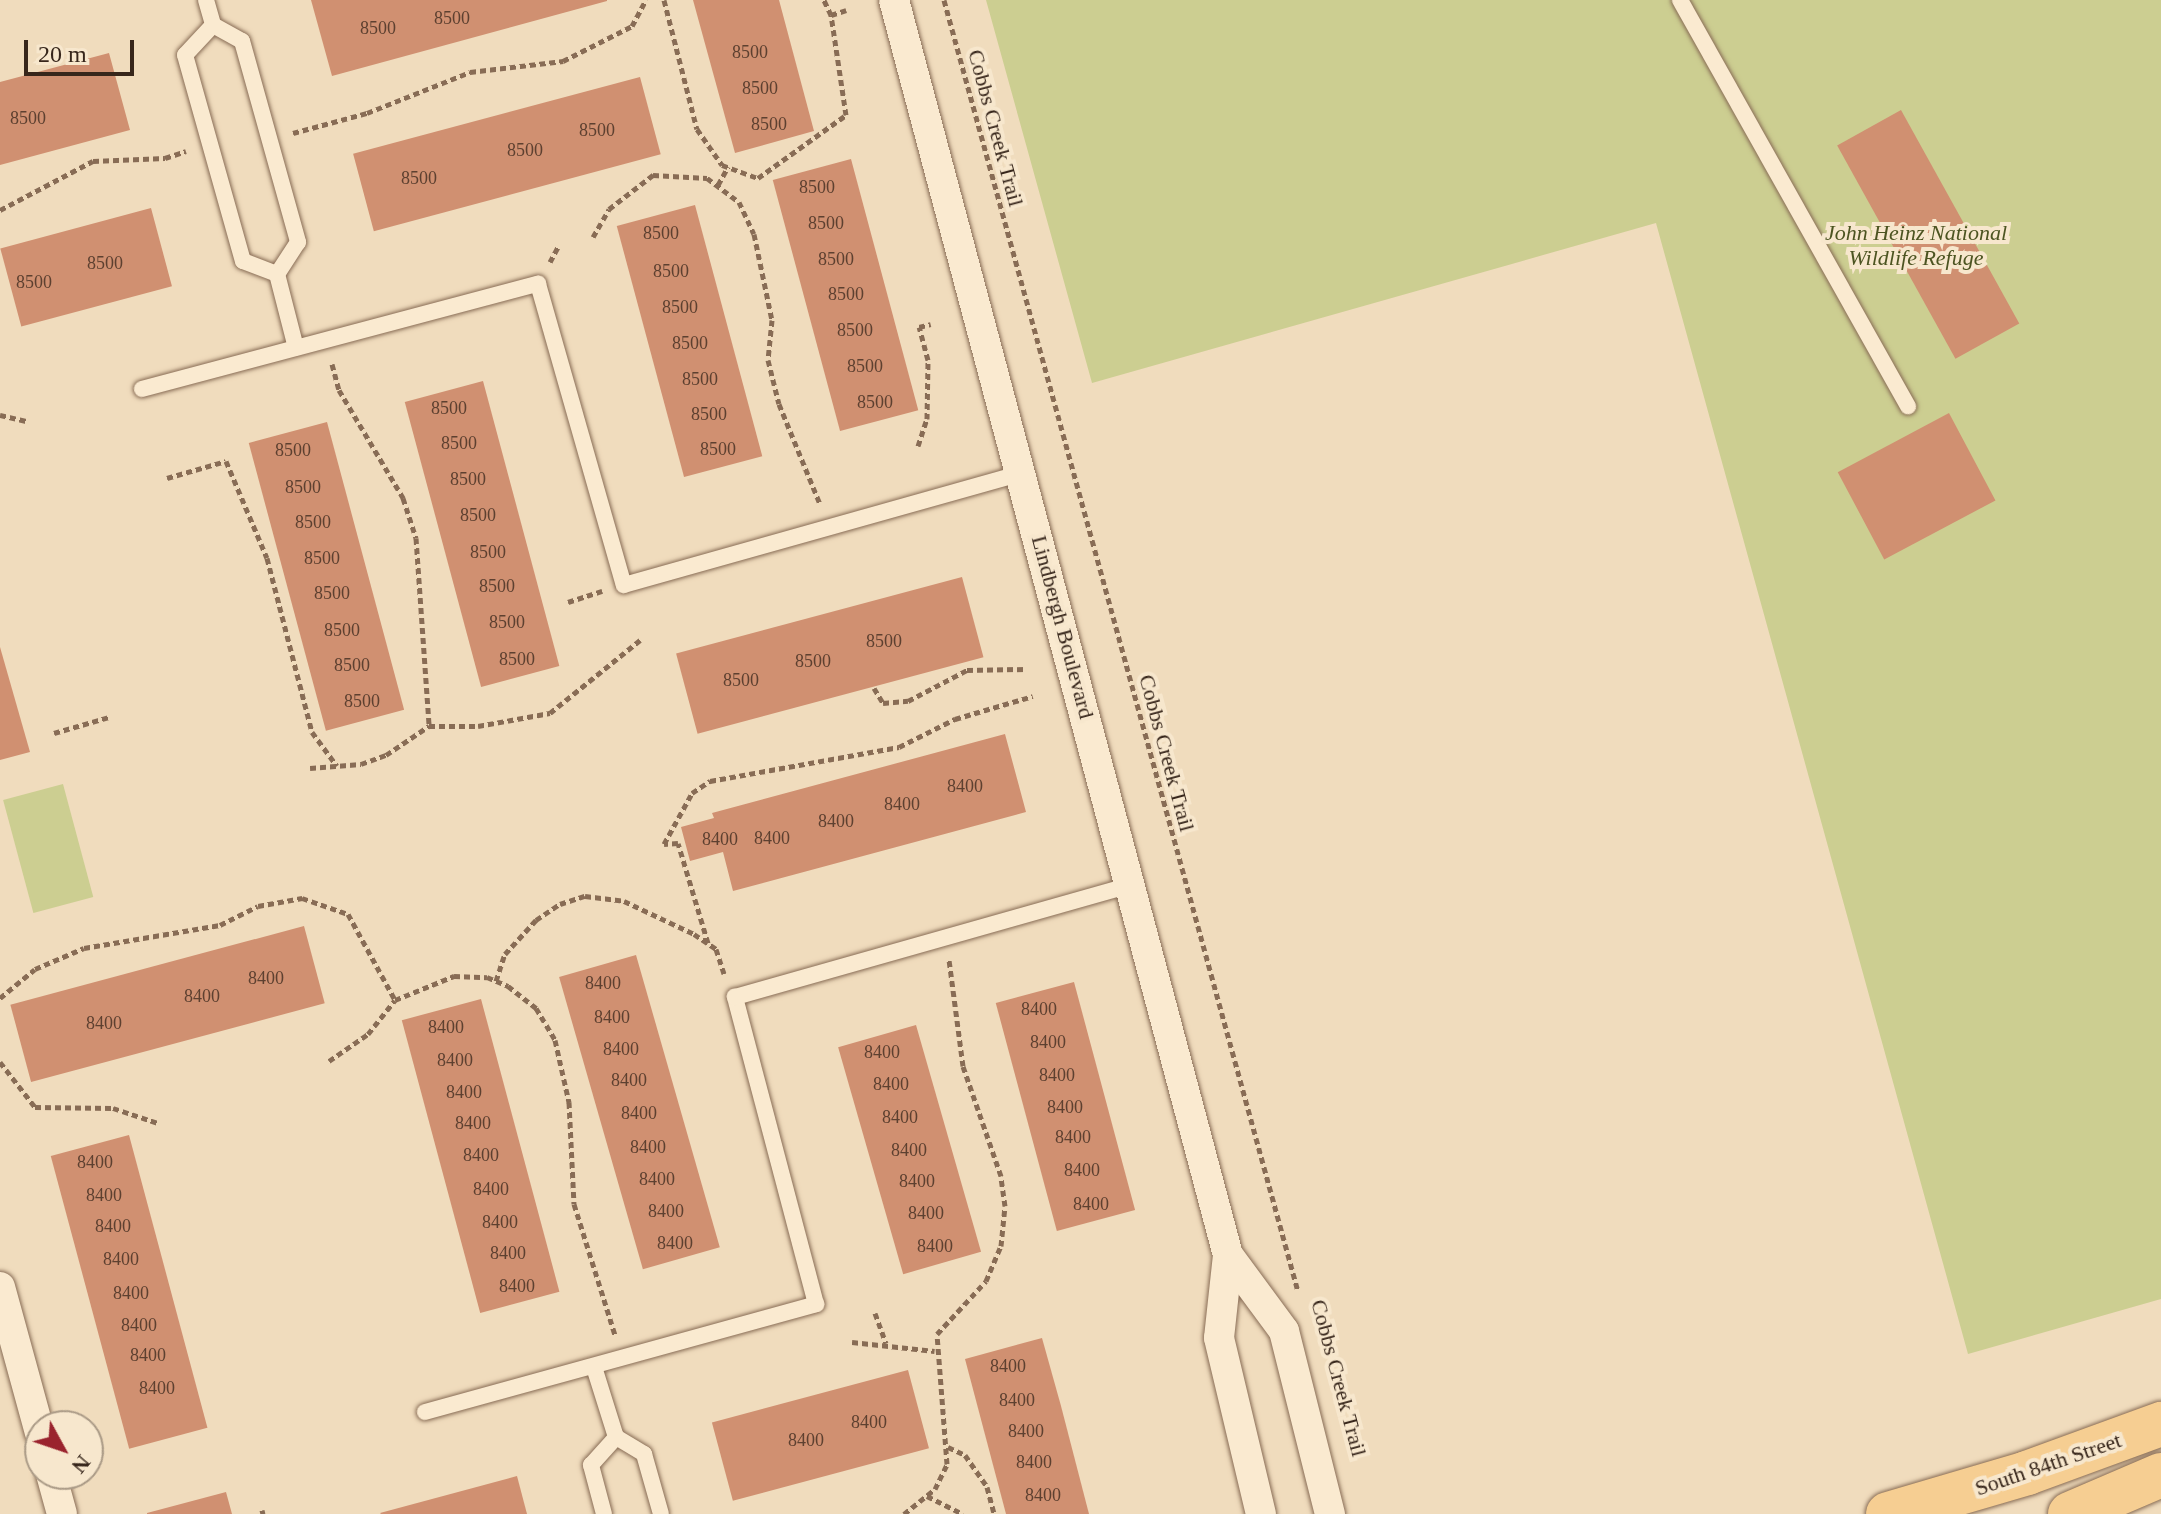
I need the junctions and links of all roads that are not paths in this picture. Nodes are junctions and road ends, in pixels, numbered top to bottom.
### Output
1 (206, 0) edge
2 (894, 0) edge
3 (1680, 0) edge
4 (213, 25) junction
5 (277, 274) junction
6 (296, 348) junction
7 (142, 389) dead end
8 (1908, 406) dead end
9 (1023, 473) junction
10 (1131, 885) junction
11 (1228, 1255) junction
12 (0, 1287) edge
13 (594, 1367) junction
14 (34, 1410) edge
15 (425, 1412) dead end
16 (2161, 1424) edge
17 (616, 1437) junction
18 (2161, 1475) edge
19 (55, 1490) edge
20 (62, 1514) edge
21 (604, 1514) edge
22 (661, 1514) edge
23 (1261, 1514) edge
24 (1330, 1514) edge
25 (1888, 1514) edge
26 (2070, 1514) edge

1 - 4 lane
2 - 9 street, Lindbergh Boulevard
3 - 8 lane
4 - 5 lane
4 - 5 lane
5 - 6 lane
6 - 7 lane
6 - 9 lane
9 - 10 street, Lindbergh Boulevard
10 - 11 street, Lindbergh Boulevard
10 - 13 lane
11 - 23 street, Lindbergh Boulevard
11 - 24 street, Lindbergh Boulevard
12 - 14 street
13 - 15 lane
13 - 17 lane
16 - 25 main road, South 84th Street
17 - 21 lane
17 - 22 lane
18 - 26 main road
19 - 20 street

